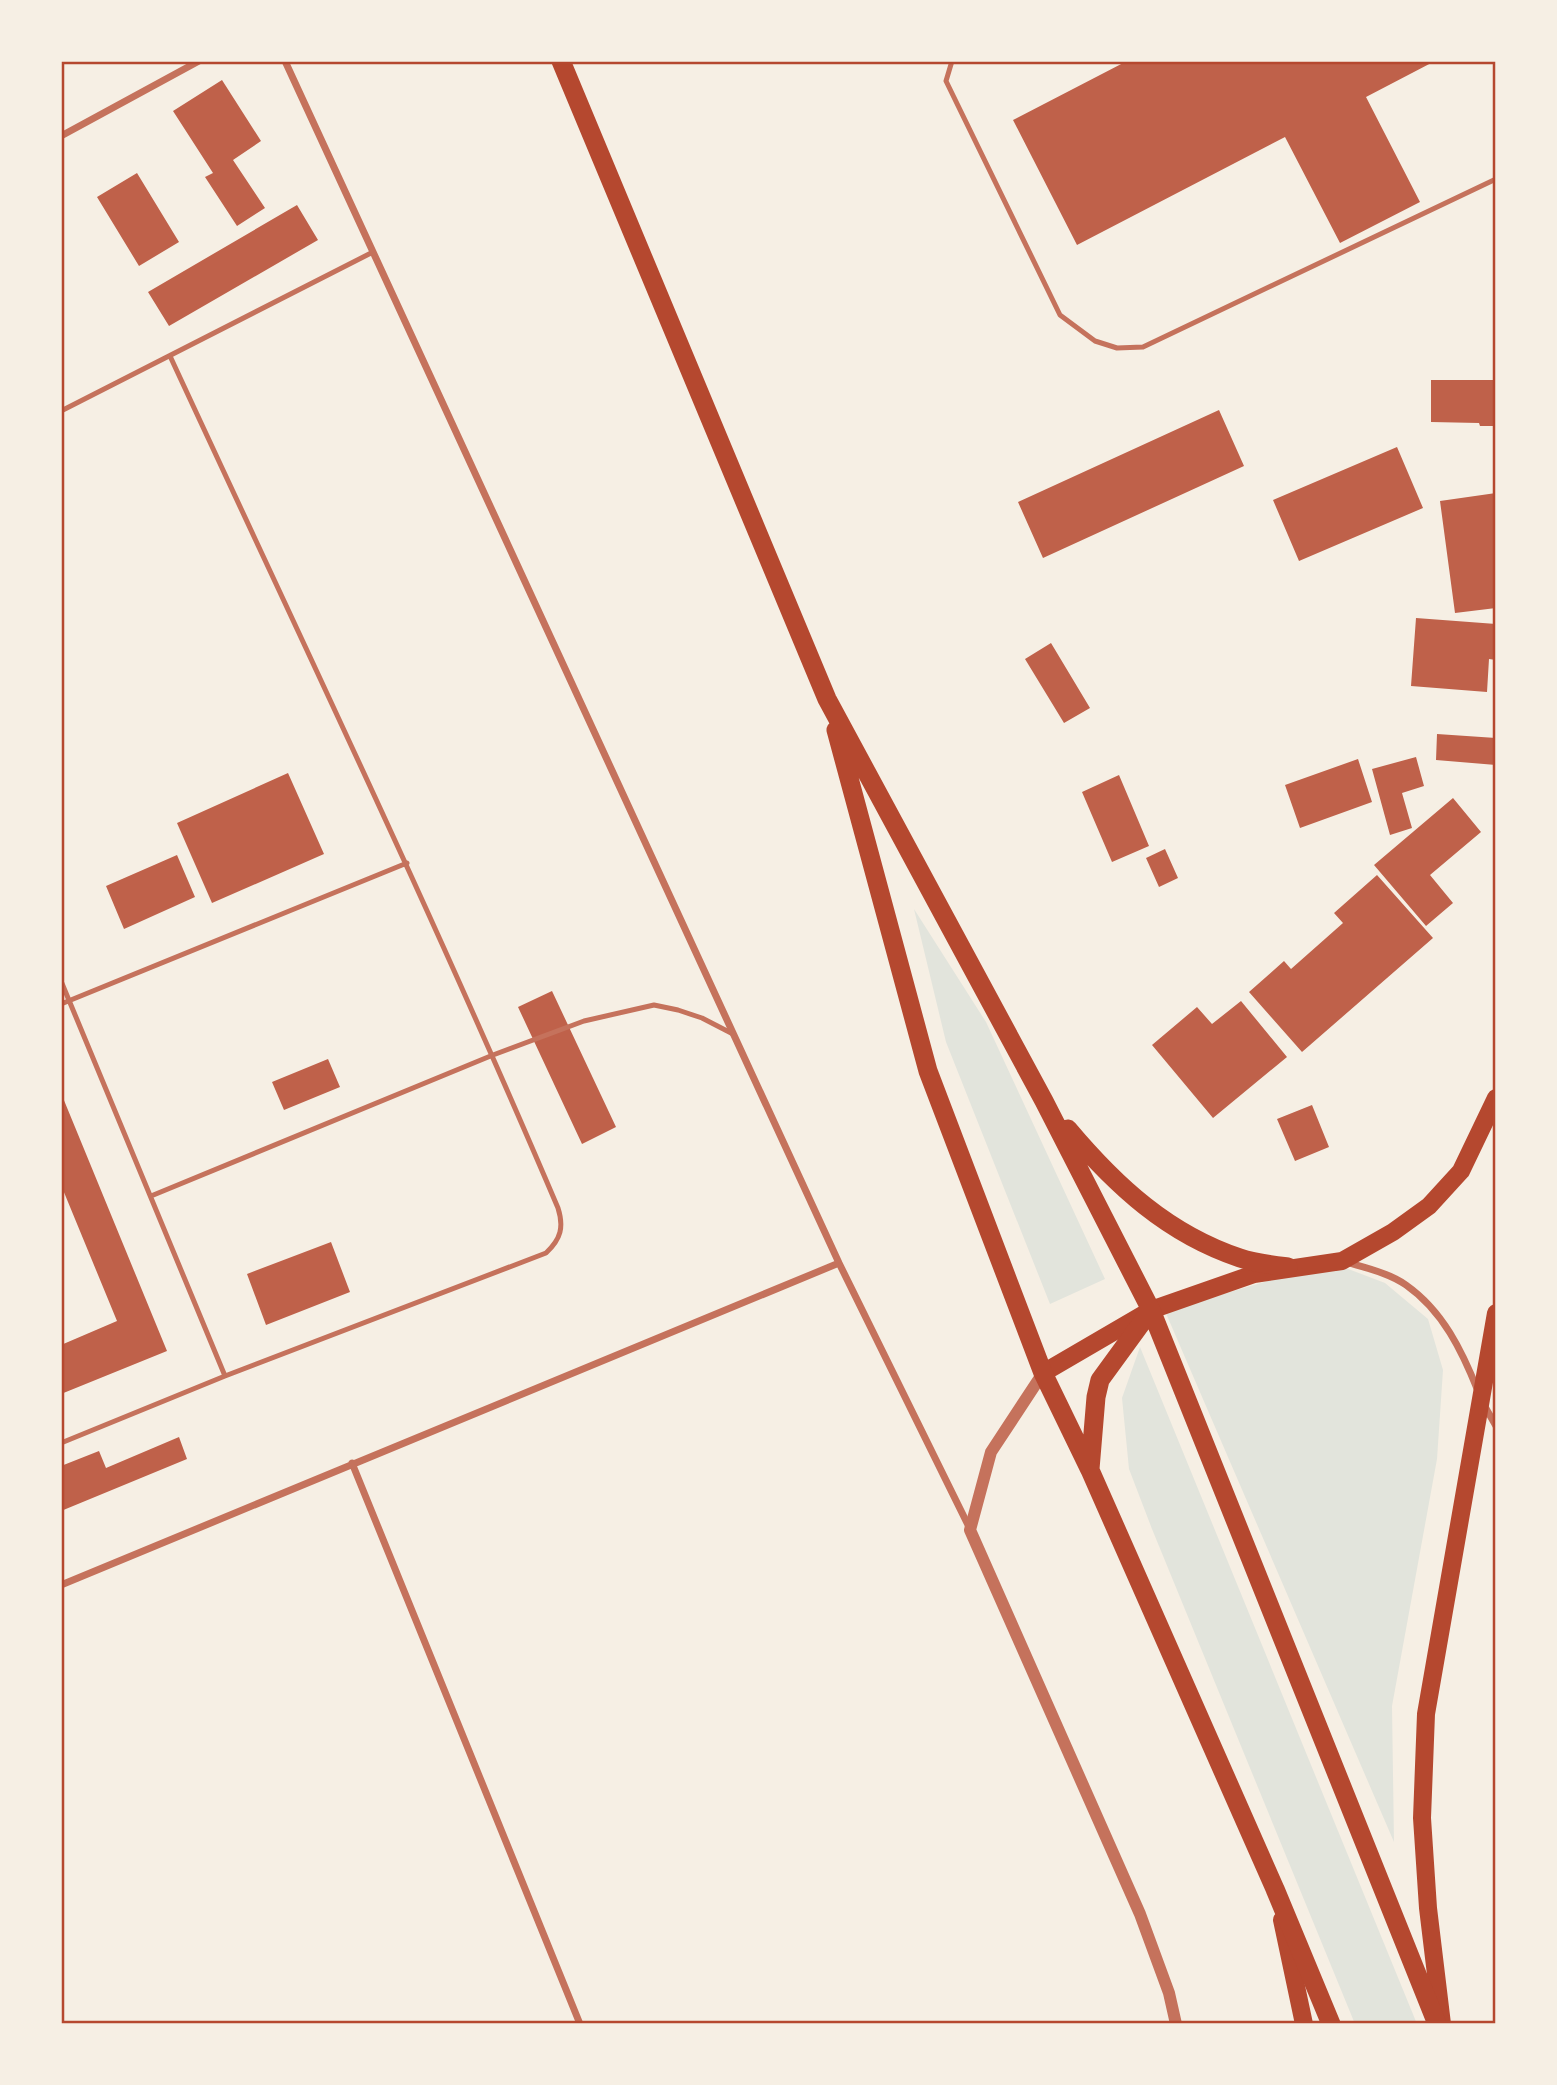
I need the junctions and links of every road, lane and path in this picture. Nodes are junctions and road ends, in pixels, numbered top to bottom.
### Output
1 (199, 61) edge
2 (285, 61) edge
3 (561, 61) edge
4 (952, 61) edge
5 (61, 136) edge
6 (1496, 179) edge
7 (373, 252) junction
8 (170, 356) junction
9 (61, 411) edge
10 (827, 699) junction
11 (407, 863) junction
12 (61, 981) edge
13 (69, 1001) junction
14 (61, 1004) edge
15 (733, 1034) junction
16 (493, 1055) junction
17 (1496, 1098) edge
18 (1044, 1101) junction
19 (151, 1196) junction
20 (1342, 1261) junction
21 (839, 1263) junction
22 (1288, 1267) junction
23 (1152, 1310) junction
24 (1496, 1312) edge
25 (1043, 1373) junction
26 (225, 1376) junction
27 (1481, 1399) junction
28 (1496, 1426) edge
29 (61, 1443) edge
30 (352, 1463) junction
31 (1090, 1470) junction
32 (970, 1530) junction
33 (61, 1585) edge
34 (1275, 1889) junction
35 (580, 2024) edge
36 (1176, 2024) edge
37 (1304, 2024) edge
38 (1331, 2024) edge
39 (1437, 2024) edge
40 (1442, 2024) edge

1 - 5 street
2 - 7 street
3 - 10 highway
4 - 6 lane
7 - 8 lane
7 - 15 street
8 - 9 lane
8 - 11 lane
10 - 18 highway
10 - 25 highway
11 - 13 lane
11 - 16 lane
12 - 13 lane
13 - 14 lane
13 - 19 lane
15 - 16 lane
15 - 21 street
16 - 19 lane
16 - 26 lane
17 - 20 main road
18 - 22 highway
18 - 23 highway
19 - 26 lane
20 - 22 main road
20 - 27 street
21 - 30 street
21 - 32 street
22 - 23 main road
23 - 25 main road
23 - 31 highway
23 - 39 highway
24 - 27 main road
25 - 31 highway
25 - 32 street
26 - 29 lane
27 - 28 street
27 - 40 main road
30 - 33 street
30 - 35 street
31 - 34 highway
32 - 36 street
34 - 37 main road
34 - 38 highway

